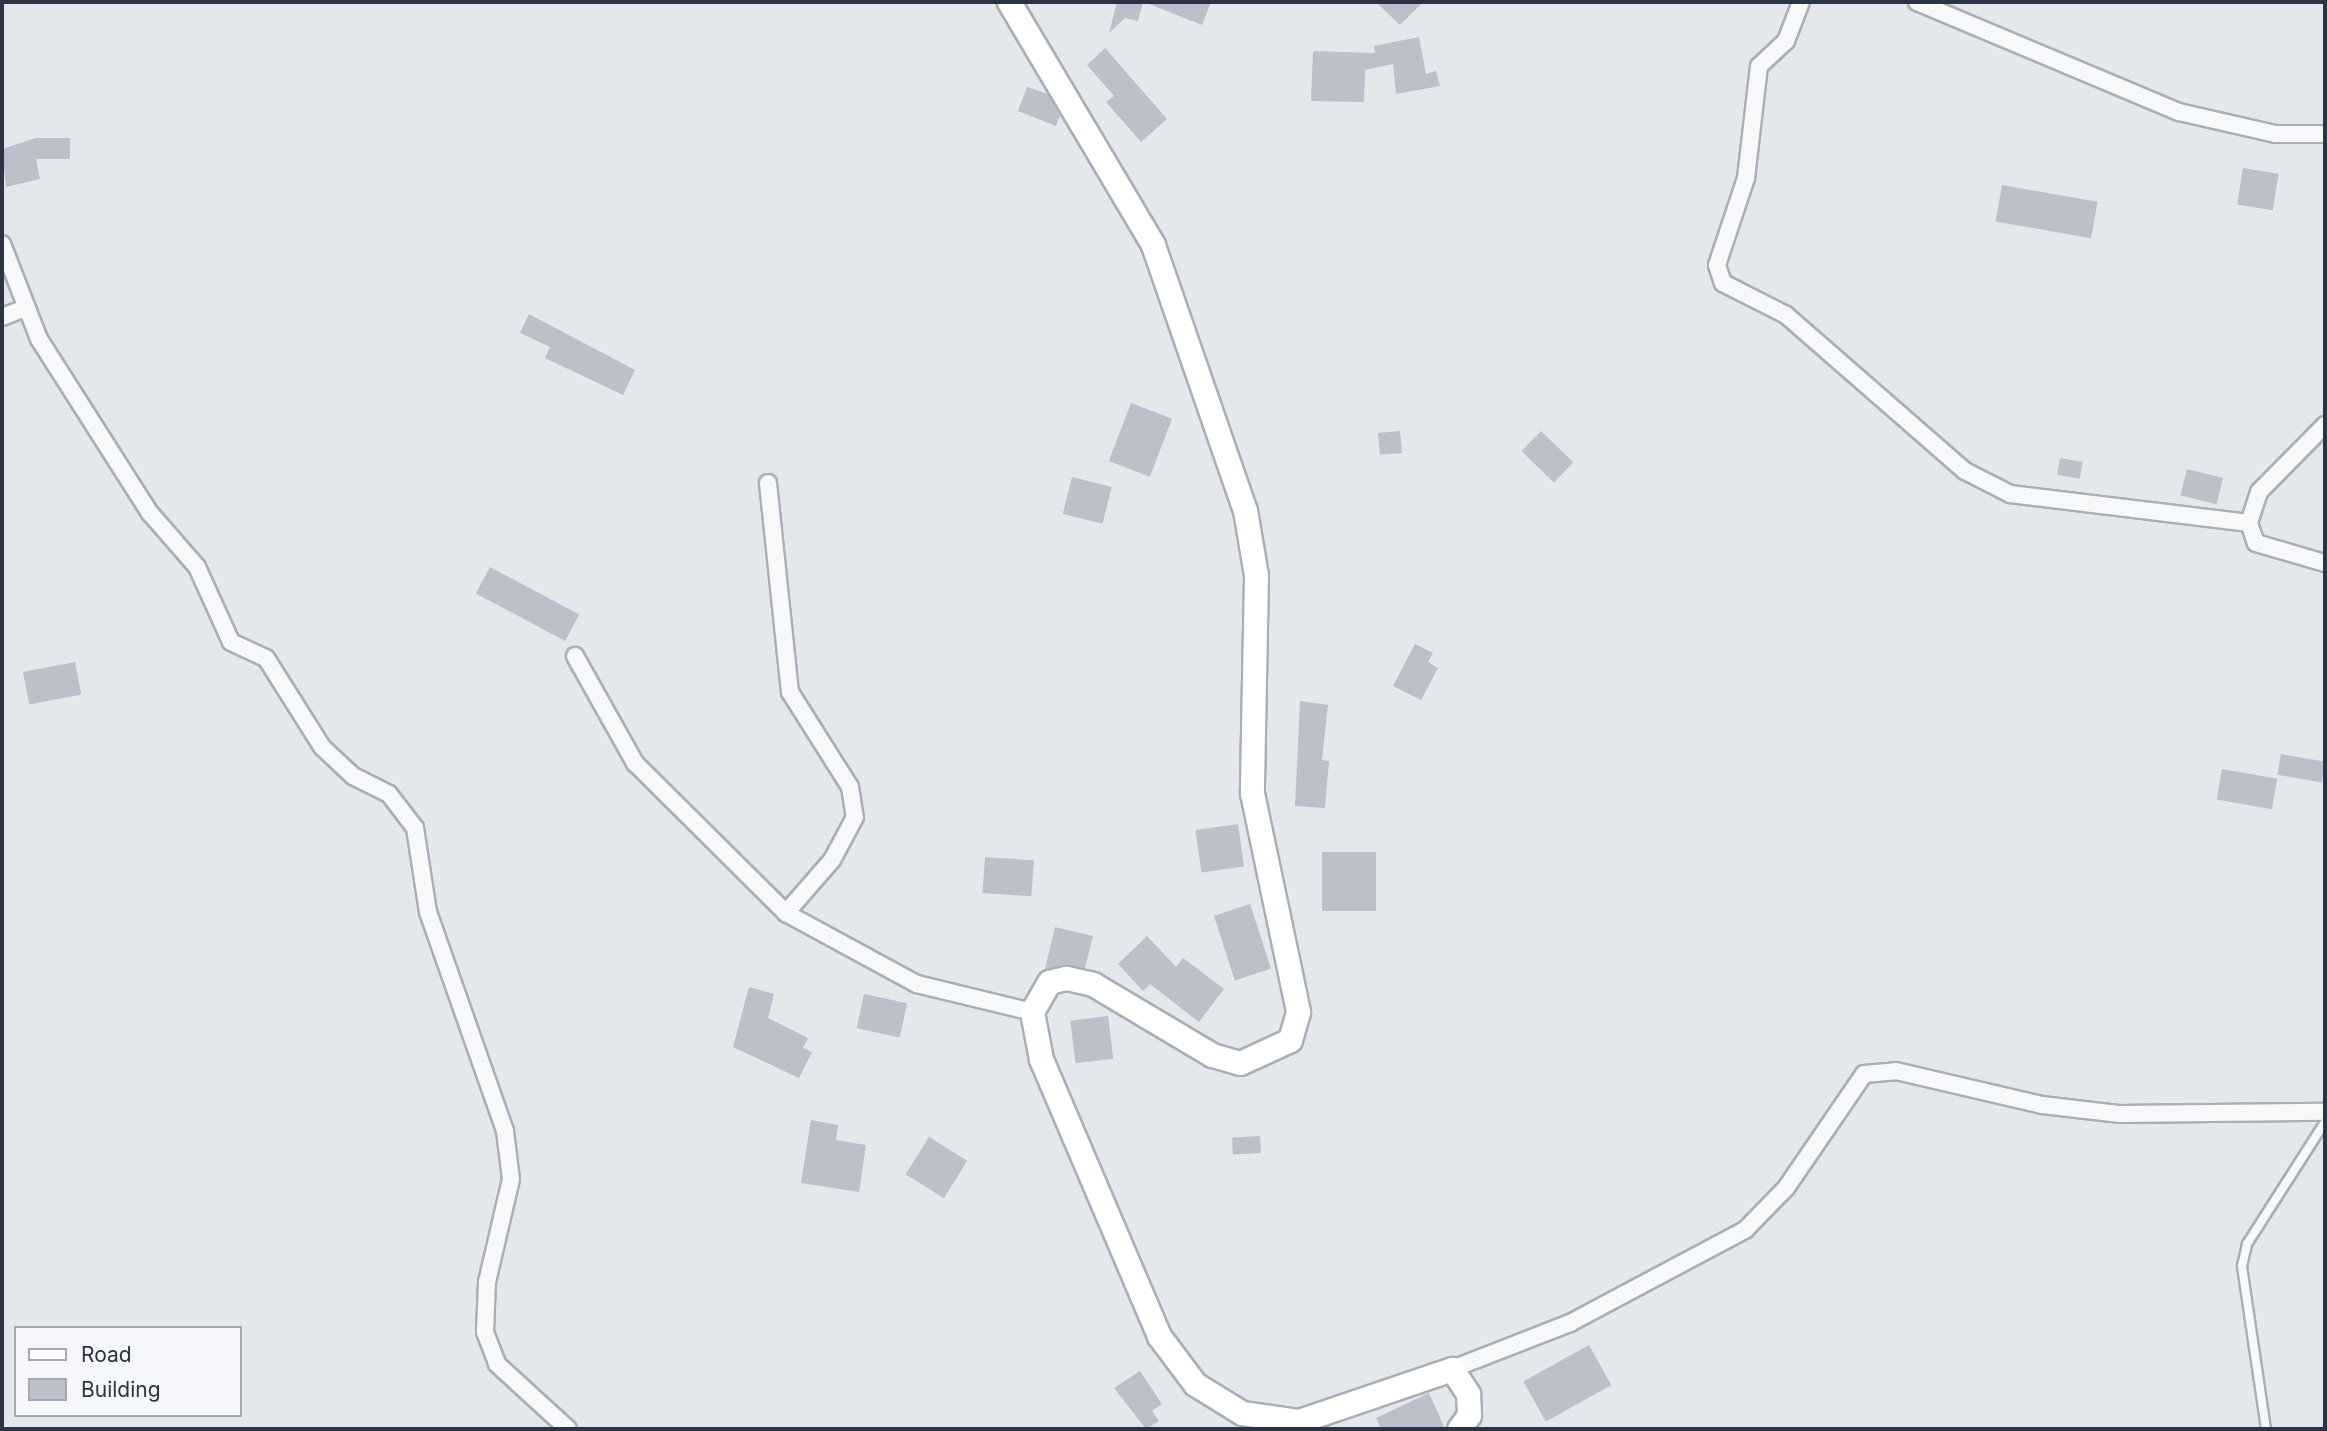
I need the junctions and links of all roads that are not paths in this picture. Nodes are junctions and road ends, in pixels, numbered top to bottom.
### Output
1 (1009, 2) edge
2 (1801, 2) edge
3 (1917, 2) edge
4 (2325, 134) edge
5 (2, 244) edge
6 (23, 309) junction
7 (2, 317) edge
8 (2325, 425) edge
9 (768, 483) dead end
10 (2249, 523) junction
11 (2325, 563) edge
12 (575, 656) dead end
13 (786, 913) junction
14 (1032, 1012) junction
15 (2325, 1112) edge
16 (2325, 1122) edge
17 (1452, 1369) junction
18 (568, 1429) edge
19 (1460, 1429) edge
20 (2266, 1429) edge

1 - 14 main road
2 - 10 street
3 - 4 street
5 - 6 street
6 - 7 street
6 - 18 street
8 - 10 street
9 - 13 street
10 - 11 street
12 - 13 street
13 - 14 street
14 - 17 main road
15 - 17 street
16 - 20 lane
17 - 19 main road

